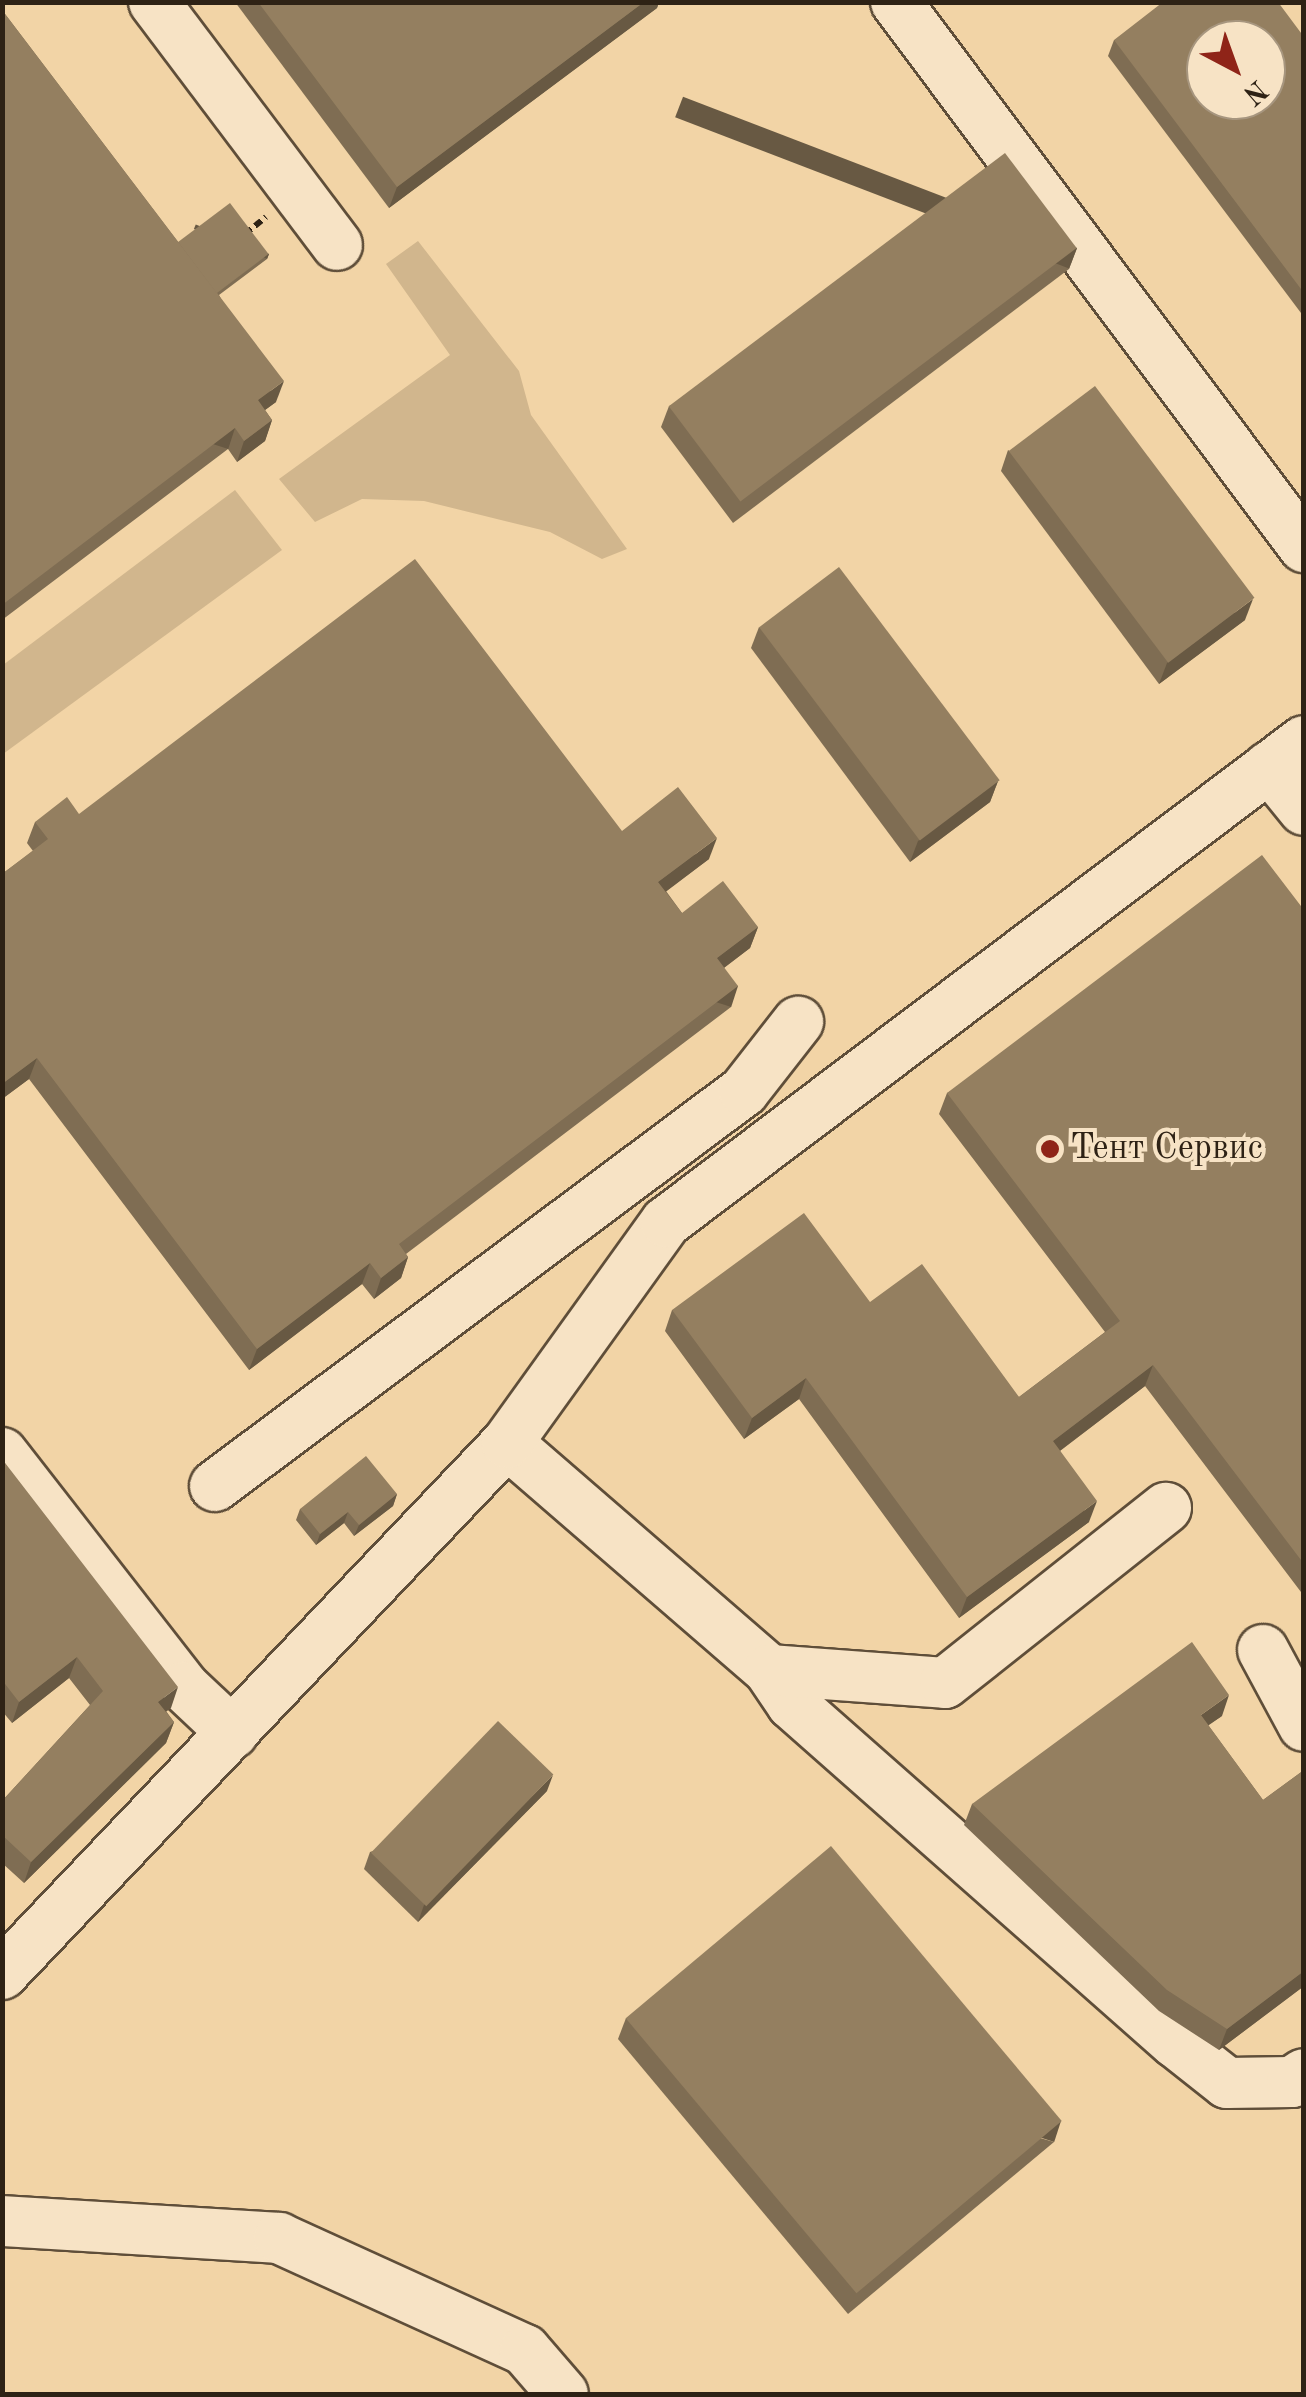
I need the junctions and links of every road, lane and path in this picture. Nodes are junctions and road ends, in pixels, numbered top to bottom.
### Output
1 (154, 2) edge
2 (896, 2) edge
3 (297, 190) junction
4 (231, 245) edge
5 (337, 246) dead end
6 (1304, 547) edge
7 (1286, 754) edge
8 (1304, 810) edge
9 (798, 1022) dead end
10 (508, 1443) junction
11 (2, 1452) edge
12 (215, 1486) dead end
13 (1166, 1508) dead end
14 (1264, 1650) dead end
15 (770, 1670) junction
16 (1304, 1726) edge
17 (233, 1734) junction
18 (2, 1974) edge
19 (1304, 2074) edge
20 (2, 2221) edge
21 (563, 2394) edge

1 - 3 lane
2 - 6 lane
3 - 4 path
3 - 5 lane
7 - 8 lane
7 - 10 lane
9 - 12 lane
10 - 15 lane
10 - 17 lane
11 - 17 lane
13 - 15 lane
14 - 16 lane
15 - 19 lane
17 - 18 lane
20 - 21 lane

